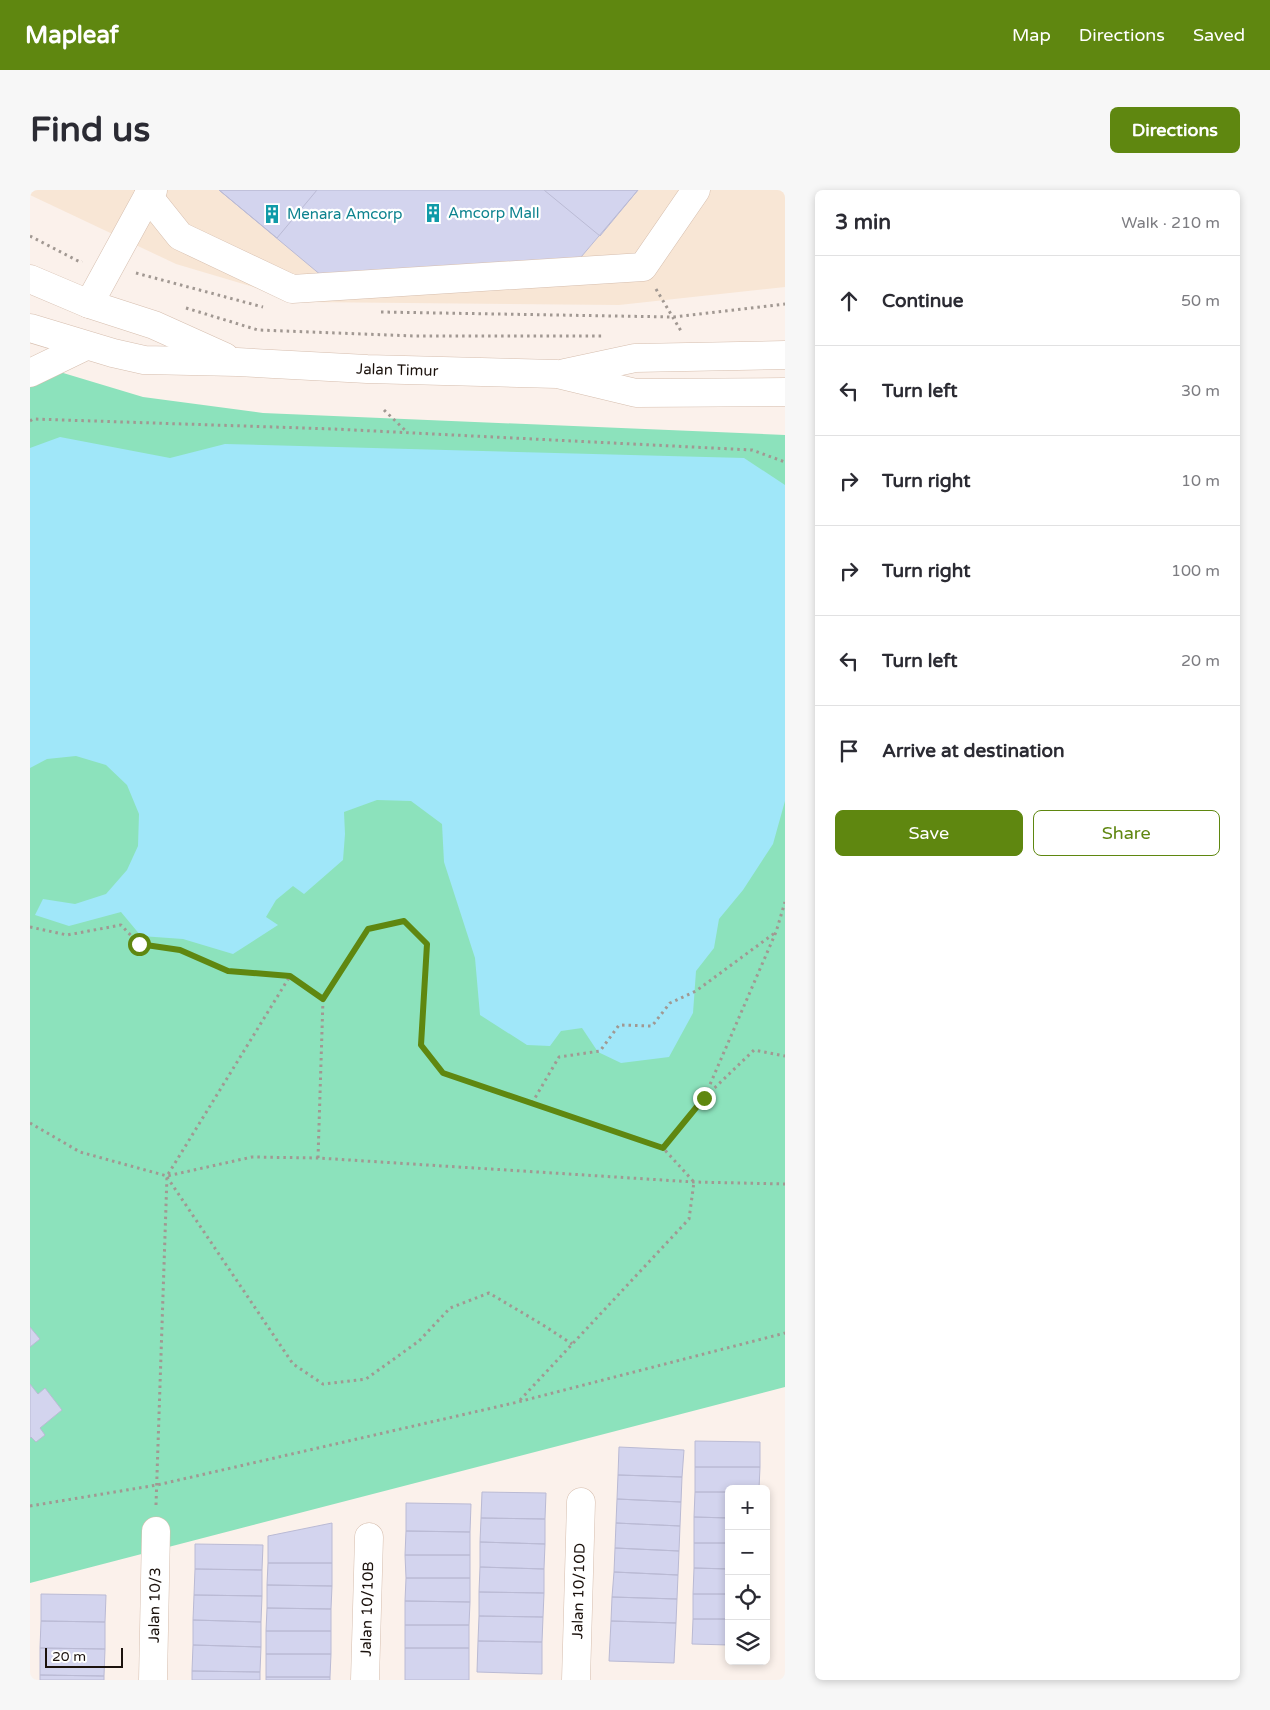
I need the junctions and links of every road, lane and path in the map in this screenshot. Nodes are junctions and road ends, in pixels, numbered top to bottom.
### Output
1 (696, 190) edge
2 (150, 193) edge
3 (30, 236) edge
4 (85, 259) dead end
5 (643, 267) junction
6 (30, 279) edge
7 (88, 304) junction
8 (182, 307) dead end
9 (30, 328) edge
10 (613, 336) dead end
11 (86, 346) junction
12 (785, 356) edge
13 (688, 357) junction
14 (238, 362) junction
15 (30, 373) edge
16 (557, 374) junction
17 (785, 392) edge
18 (384, 410) dead end
19 (30, 421) edge
20 (408, 433) junction
21 (785, 462) edge
22 (785, 902) edge
23 (30, 927) edge
24 (776, 932) junction
25 (290, 976) junction
26 (323, 999) junction
27 (785, 1056) edge
28 (704, 1098) junction
29 (532, 1103) junction
30 (30, 1123) edge
31 (663, 1148) junction
32 (318, 1158) junction
33 (167, 1176) junction
34 (694, 1182) junction
35 (785, 1184) edge
36 (785, 1332) edge
37 (572, 1344) junction
38 (518, 1402) junction
39 (157, 1485) junction
40 (580, 1502) dead end
41 (30, 1506) edge
42 (156, 1531) joint
43 (369, 1537) dead end
44 (153, 1680) edge
45 (365, 1680) edge
46 (576, 1680) edge

1 - 5 main road
2 - 5 main road
2 - 7 main road
3 - 4 path
5 - 13 path
6 - 7 main road, Jalan Timur
7 - 14 main road, Jalan Timur
8 - 10 path
9 - 11 main road, Jalan Timur
11 - 14 main road, Jalan Timur
11 - 15 main road
12 - 13 main road, Jalan Timur
13 - 16 main road, Jalan Timur
14 - 16 main road, Jalan Timur
16 - 17 main road, Jalan Timur
18 - 20 path
19 - 20 path
20 - 21 path
22 - 24 path
23 - 25 path
24 - 28 path
24 - 29 path
25 - 26 path
25 - 33 path
26 - 29 path
26 - 32 path
27 - 28 path
28 - 31 path
29 - 31 path
30 - 33 path
31 - 34 path
32 - 33 path
32 - 34 path
33 - 37 path
33 - 39 path
34 - 35 path
34 - 37 path
36 - 38 path
37 - 38 path
38 - 39 path
39 - 41 path
39 - 42 path
40 - 46 main road, Jalan 10/10D
42 - 44 main road, Jalan 10/3
43 - 45 main road, Jalan 10/10B

